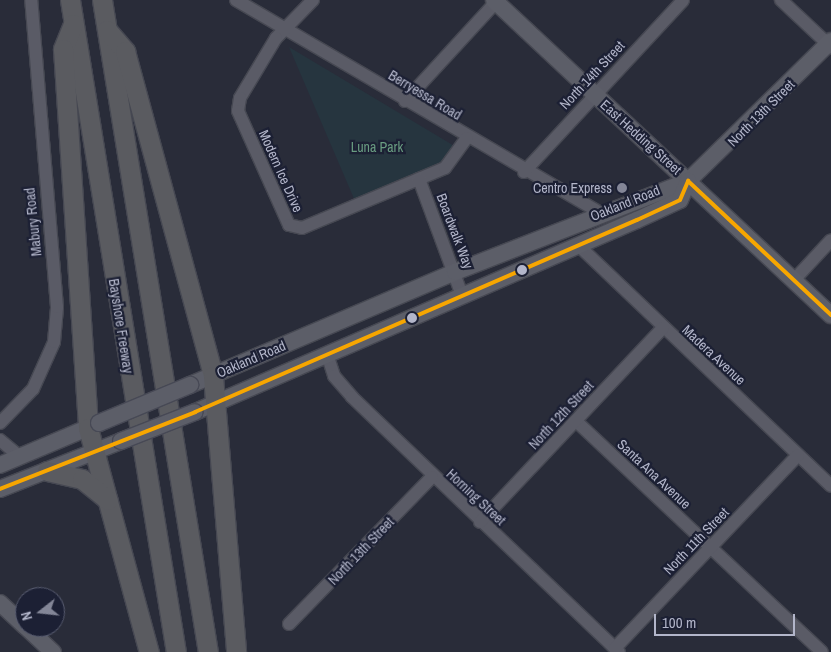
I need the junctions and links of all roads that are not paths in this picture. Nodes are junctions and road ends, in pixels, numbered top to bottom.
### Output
1 (31, 0) edge
2 (70, 0) edge
3 (102, 0) edge
4 (236, 0) edge
5 (313, 0) edge
6 (683, 0) edge
7 (781, 0) edge
8 (496, 1) edge
9 (73, 23) junction
10 (285, 28) junction
11 (106, 30) junction
12 (830, 44) edge
13 (594, 95) junction
14 (405, 100) junction
15 (467, 138) junction
16 (524, 172) junction
17 (419, 179) junction
18 (688, 181) junction
19 (600, 214) junction
20 (831, 240) edge
21 (578, 245) junction
22 (455, 272) junction
23 (794, 280) junction
24 (462, 295) junction
25 (831, 316) edge
26 (663, 328) junction
27 (327, 354) junction
28 (213, 376) junction
29 (217, 402) junction
30 (576, 421) junction
31 (0, 424) edge
32 (93, 425) junction
33 (0, 440) edge
34 (100, 450) junction
35 (798, 455) junction
36 (19, 456) junction
37 (0, 465) edge
38 (47, 471) junction
39 (432, 477) junction
40 (831, 486) edge
41 (0, 489) edge
42 (108, 500) junction
43 (480, 522) junction
44 (710, 548) junction
45 (0, 603) edge
46 (15, 616) edge
47 (289, 624) dead end
48 (37, 637) edge
49 (617, 650) edge
50 (53, 652) edge
51 (149, 652) edge
52 (176, 652) edge
53 (208, 652) edge
54 (236, 652) edge
55 (822, 652) edge

1 - 31 street, Mabury Road
2 - 9 highway, Bayshore Freeway
3 - 11 highway
4 - 10 street, Berryessa Road
5 - 10 street, Modern Ice Drive
6 - 13 street, North 14th Street
7 - 12 street
8 - 13 main road, East Hedding Street
8 - 14 street
9 - 32 highway
9 - 52 highway, Bayshore Freeway
10 - 14 street, Berryessa Road
10 - 17 street, Modern Ice Drive
11 - 28 highway
11 - 53 highway
12 - 18 main road, North 13th Street
13 - 16 street, North 14th Street
13 - 18 main road, East Hedding Street
14 - 15 street, Berryessa Road
15 - 16 street, Berryessa Road
15 - 17 street, Modern Ice Drive
16 - 19 street, Berryessa Road
17 - 22 street, Boardwalk Way
18 - 19 main road, Oakland Road
18 - 21 main road, Oakland Road
18 - 23 main road, East Hedding Street
19 - 22 main road, Oakland Road
20 - 23 street
21 - 24 main road, Oakland Road
21 - 26 street, Madera Avenue
22 - 24 street, Boardwalk Way
22 - 28 main road, Oakland Road
23 - 25 main road, East Hedding Street
24 - 27 main road, Oakland Road
26 - 30 street, North 12th Street
26 - 35 street, Madera Avenue
27 - 29 main road, Oakland Road
27 - 39 street, Horning Street
28 - 29 highway
28 - 32 main road, Oakland Road, bridge
29 - 34 main road, Oakland Road, bridge
29 - 54 highway
30 - 43 street, North 12th Street
30 - 44 street, Santa Ana Avenue
32 - 34 highway
32 - 36 main road, Oakland Road
33 - 36 street
34 - 38 main road, Oakland Road
34 - 42 highway
35 - 40 street, Madera Avenue
35 - 44 street, North 11th Street
36 - 37 main road, Oakland Road
38 - 41 main road, Oakland Road
38 - 42 highway
39 - 43 street, Horning Street
39 - 47 street, North 13th Street
42 - 51 highway
43 - 49 street, Horning Street
44 - 49 street, North 11th Street
44 - 55 street, Santa Ana Avenue
45 - 46 main road
48 - 50 main road

